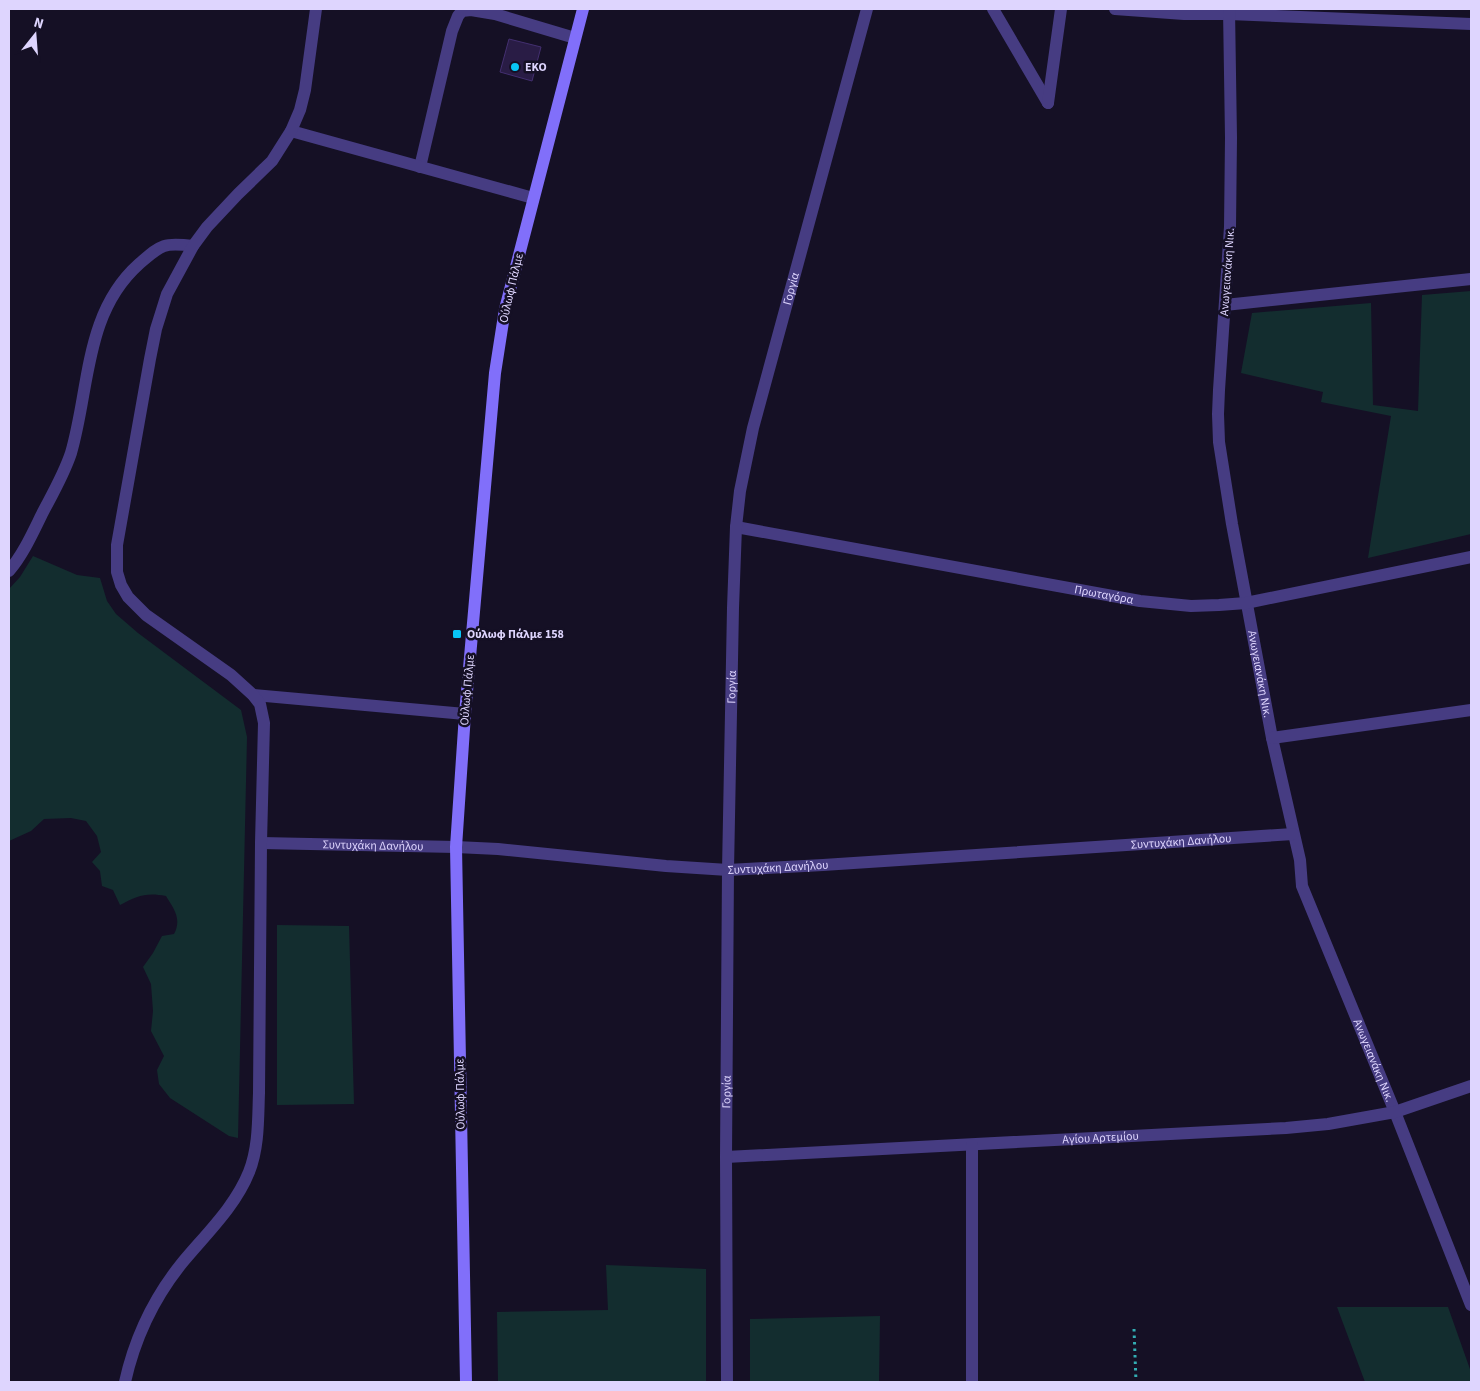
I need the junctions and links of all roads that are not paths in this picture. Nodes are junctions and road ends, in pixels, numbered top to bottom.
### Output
1 (316, 9) edge
2 (583, 9) edge
3 (867, 9) edge
4 (993, 9) edge
5 (1061, 9) edge
6 (1116, 9) edge
7 (1229, 11) edge
8 (1471, 24) edge
9 (575, 38) junction
10 (291, 131) junction
11 (420, 167) junction
12 (533, 198) junction
13 (193, 246) junction
14 (1471, 279) edge
15 (1225, 305) junction
16 (736, 527) junction
17 (1471, 557) edge
18 (9, 571) edge
19 (1246, 603) junction
20 (253, 695) junction
21 (1471, 710) edge
22 (465, 714) junction
23 (1272, 738) junction
24 (1293, 834) junction
25 (261, 843) junction
26 (456, 847) junction
27 (728, 870) junction
28 (1471, 1086) edge
29 (1395, 1112) junction
30 (972, 1145) junction
31 (726, 1156) junction
32 (1470, 1298) edge
33 (125, 1382) edge
34 (466, 1382) edge
35 (727, 1382) edge
36 (972, 1382) edge

1 - 10 street
2 - 9 street, Ούλωφ Πάλμε
3 - 16 street, Γοργία
4 - 5 street
6 - 7 street
7 - 8 street
7 - 15 street, Ανωγειανάκη Νικ.
9 - 11 street
9 - 12 street, Ούλωφ Πάλμε
10 - 11 street
10 - 13 street
11 - 12 street
12 - 22 street, Ούλωφ Πάλμε
13 - 18 street
13 - 20 street
14 - 15 street
15 - 19 street, Ανωγειανάκη Νικ.
16 - 19 street, Πρωταγόρα
16 - 27 street, Γοργία
17 - 19 street, Πρωταγόρα
19 - 23 street, Ανωγειανάκη Νικ.
20 - 22 street
20 - 25 street
21 - 23 street
22 - 26 street, Ούλωφ Πάλμε
23 - 24 street, Ανωγειανάκη Νικ.
24 - 27 street, Συντυχάκη Δανήλου
24 - 29 street, Ανωγειανάκη Νικ.
25 - 26 street, Συντυχάκη Δανήλου
25 - 33 street
26 - 27 street, Συντυχάκη Δανήλου
26 - 34 street, Ούλωφ Πάλμε
27 - 31 street, Γοργία
28 - 29 street, Αγίου Αρτεμίου
29 - 30 street, Αγίου Αρτεμίου
29 - 32 street, Ανωγειανάκη Νικ.
30 - 31 street, Αγίου Αρτεμίου
30 - 36 street
31 - 35 street, Γοργία

